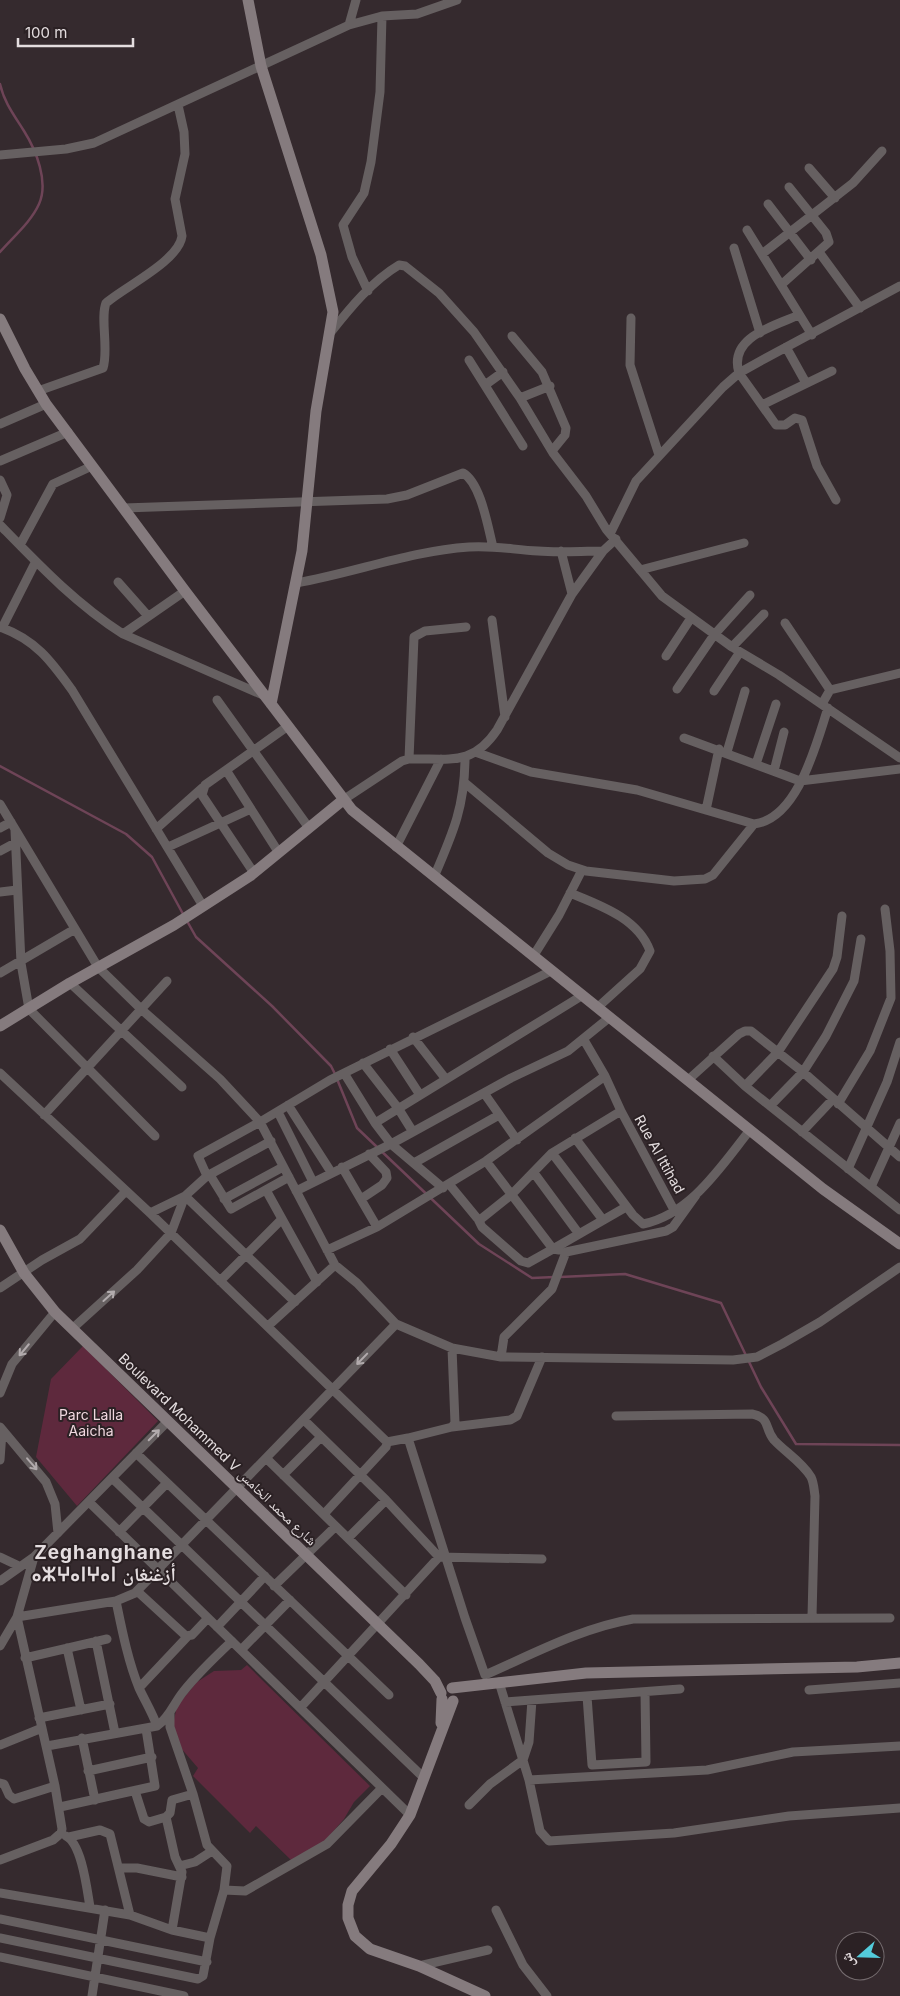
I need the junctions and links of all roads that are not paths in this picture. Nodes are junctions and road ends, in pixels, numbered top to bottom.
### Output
1 (248, 0) edge
2 (356, 0) edge
3 (457, 0) edge
4 (382, 16) junction
5 (349, 25) junction
6 (261, 66) junction
7 (178, 105) junction
8 (882, 151) dead end
9 (0, 156) edge
10 (809, 168) dead end
11 (789, 187) dead end
12 (835, 198) junction
13 (768, 204) dead end
14 (813, 215) junction
15 (747, 230) dead end
16 (790, 233) junction
17 (734, 248) dead end
18 (819, 252) junction
19 (762, 254) junction
20 (811, 260) junction
21 (781, 285) junction
22 (900, 286) edge
23 (368, 291) junction
24 (860, 308) junction
25 (799, 315) junction
26 (632, 318) dead end
27 (0, 319) edge
28 (331, 332) junction
29 (760, 333) junction
30 (812, 335) junction
31 (512, 336) dead end
32 (786, 347) junction
33 (469, 360) dead end
34 (832, 370) dead end
35 (503, 372) junction
36 (739, 373) junction
37 (806, 383) junction
38 (485, 385) junction
39 (550, 386) junction
40 (38, 391) junction
41 (520, 398) junction
42 (46, 404) junction
43 (762, 405) junction
44 (0, 424) edge
45 (68, 432) junction
46 (523, 446) dead end
47 (552, 452) junction
48 (659, 455) junction
49 (0, 461) edge
50 (92, 466) junction
51 (0, 480) edge
52 (308, 500) junction
53 (836, 500) dead end
54 (124, 508) junction
55 (0, 518) edge
56 (0, 525) edge
57 (613, 537) junction
58 (744, 544) dead end
59 (20, 545) junction
60 (493, 547) junction
61 (562, 551) junction
62 (603, 551) junction
63 (35, 563) junction
64 (640, 570) junction
65 (118, 582) dead end
66 (296, 583) junction
67 (185, 592) junction
68 (572, 594) junction
69 (750, 595) dead end
70 (764, 614) dead end
71 (148, 616) junction
72 (691, 618) junction
73 (492, 620) dead end
74 (785, 623) dead end
75 (466, 627) dead end
76 (1, 628) edge
77 (123, 634) junction
78 (714, 635) junction
79 (736, 650) junction
80 (666, 656) dead end
81 (900, 673) edge
82 (677, 689) dead end
83 (830, 690) junction
84 (714, 691) dead end
85 (745, 691) dead end
86 (217, 700) dead end
87 (268, 700) junction
88 (776, 704) dead end
89 (825, 706) junction
90 (504, 717) junction
91 (288, 726) junction
92 (784, 732) dead end
93 (684, 738) dead end
94 (254, 749) junction
95 (723, 751) junction
96 (478, 753) junction
97 (465, 757) junction
98 (900, 758) edge
99 (409, 759) junction
100 (441, 759) junction
101 (756, 764) junction
102 (900, 769) edge
103 (226, 770) junction
104 (774, 771) junction
105 (800, 781) junction
106 (465, 783) junction
107 (202, 788) junction
108 (343, 800) junction
109 (0, 804) edge
110 (251, 809) junction
111 (706, 810) junction
112 (221, 822) junction
113 (754, 824) junction
114 (13, 825) junction
115 (0, 828) edge
116 (309, 828) junction
117 (156, 829) junction
118 (15, 844) junction
119 (168, 847) junction
120 (396, 847) junction
121 (0, 851) edge
122 (279, 852) junction
123 (582, 870) junction
124 (254, 873) junction
125 (434, 877) junction
126 (17, 890) junction
127 (0, 892) edge
128 (570, 893) junction
129 (199, 909) junction
130 (885, 909) dead end
131 (842, 916) dead end
132 (75, 929) junction
133 (861, 939) dead end
134 (534, 956) junction
135 (21, 963) junction
136 (98, 967) junction
137 (551, 970) junction
138 (0, 973) edge
139 (167, 981) dead end
140 (70, 983) junction
141 (584, 995) junction
142 (598, 1007) junction
143 (29, 1009) junction
144 (141, 1009) junction
145 (610, 1017) junction
146 (0, 1026) edge
147 (120, 1031) junction
148 (413, 1037) junction
149 (584, 1040) junction
150 (900, 1042) edge
151 (390, 1049) junction
152 (778, 1052) junction
153 (713, 1056) junction
154 (363, 1063) junction
155 (86, 1069) junction
156 (803, 1072) junction
157 (0, 1073) edge
158 (344, 1073) junction
159 (605, 1076) junction
160 (445, 1078) junction
161 (688, 1080) junction
162 (745, 1086) junction
163 (182, 1087) dead end
164 (484, 1093) junction
165 (420, 1095) junction
166 (836, 1102) junction
167 (288, 1105) junction
168 (770, 1106) junction
169 (398, 1108) junction
170 (620, 1111) junction
171 (278, 1112) junction
172 (44, 1115) junction
173 (499, 1115) junction
174 (260, 1122) junction
175 (375, 1123) junction
176 (900, 1123) edge
177 (866, 1128) junction
178 (750, 1130) junction
179 (413, 1132) junction
180 (802, 1132) junction
181 (155, 1136) dead end
182 (575, 1138) junction
183 (517, 1140) junction
184 (271, 1141) junction
185 (390, 1144) junction
186 (889, 1148) junction
187 (372, 1153) junction
188 (552, 1153) junction
189 (900, 1157) edge
190 (486, 1162) junction
191 (414, 1163) junction
192 (283, 1167) junction
193 (342, 1167) junction
194 (848, 1169) junction
195 (331, 1172) junction
196 (534, 1173) junction
197 (208, 1175) junction
198 (289, 1177) junction
199 (313, 1182) junction
200 (446, 1186) junction
201 (871, 1187) junction
202 (266, 1190) junction
203 (296, 1191) junction
204 (125, 1192) junction
205 (511, 1195) junction
206 (696, 1195) junction
207 (185, 1196) junction
208 (224, 1199) junction
209 (362, 1199) junction
210 (899, 1206) edge
211 (626, 1207) junction
212 (674, 1210) junction
213 (150, 1213) junction
214 (282, 1219) junction
215 (478, 1219) junction
216 (603, 1220) junction
217 (377, 1227) junction
218 (0, 1230) edge
219 (171, 1233) junction
220 (579, 1234) junction
221 (900, 1244) edge
222 (327, 1250) junction
223 (553, 1250) junction
224 (566, 1252) junction
225 (246, 1255) junction
226 (335, 1265) junction
227 (900, 1268) edge
228 (24, 1273) junction
229 (220, 1281) junction
230 (317, 1282) junction
231 (0, 1288) edge
232 (295, 1302) junction
233 (55, 1312) junction
234 (396, 1324) junction
235 (268, 1326) junction
236 (73, 1328) junction
237 (452, 1348) junction
238 (501, 1357) junction
239 (542, 1357) junction
240 (334, 1389) junction
241 (0, 1393) edge
242 (616, 1416) dead end
243 (304, 1420) junction
244 (168, 1421) junction
245 (452, 1427) junction
246 (1, 1430) edge
247 (321, 1437) junction
248 (408, 1438) junction
249 (387, 1442) junction
250 (136, 1453) junction
251 (267, 1459) junction
252 (0, 1460) edge
253 (284, 1475) junction
254 (360, 1475) junction
255 (112, 1478) junction
256 (167, 1483) junction
257 (238, 1488) junction
258 (386, 1500) junction
259 (89, 1502) junction
260 (143, 1508) junction
261 (324, 1514) junction
262 (206, 1521) junction
263 (335, 1527) junction
264 (120, 1532) junction
265 (58, 1533) junction
266 (348, 1538) junction
267 (182, 1546) junction
268 (306, 1556) junction
269 (0, 1557) edge
270 (34, 1557) junction
271 (442, 1557) junction
272 (542, 1559) dead end
273 (19, 1566) junction
274 (159, 1570) junction
275 (265, 1576) junction
276 (0, 1581) edge
277 (274, 1586) junction
278 (137, 1591) junction
279 (406, 1594) junction
280 (290, 1600) junction
281 (116, 1601) junction
282 (241, 1601) junction
283 (17, 1617) junction
284 (812, 1617) junction
285 (208, 1618) junction
286 (890, 1618) dead end
287 (265, 1625) junction
288 (378, 1625) junction
289 (217, 1627) junction
290 (188, 1636) junction
291 (107, 1639) dead end
292 (96, 1641) junction
293 (232, 1641) junction
294 (0, 1646) edge
295 (67, 1648) junction
296 (241, 1650) junction
297 (349, 1656) junction
298 (24, 1658) junction
299 (900, 1663) edge
300 (487, 1681) junction
301 (325, 1682) junction
302 (900, 1683) edge
303 (139, 1688) junction
304 (680, 1690) dead end
305 (809, 1690) dead end
306 (645, 1692) junction
307 (448, 1694) junction
308 (389, 1695) dead end
309 (587, 1696) junction
310 (532, 1700) junction
311 (505, 1702) junction
312 (110, 1704) junction
313 (300, 1708) junction
314 (81, 1710) junction
315 (170, 1713) junction
316 (41, 1723) junction
317 (157, 1726) junction
318 (146, 1729) junction
319 (115, 1734) junction
320 (82, 1738) junction
321 (0, 1745) edge
322 (47, 1746) junction
323 (900, 1746) edge
324 (152, 1757) junction
325 (523, 1760) junction
326 (88, 1771) junction
327 (423, 1777) junction
328 (529, 1780) junction
329 (0, 1783) edge
330 (56, 1786) junction
331 (382, 1788) junction
332 (135, 1791) junction
333 (192, 1794) junction
334 (95, 1800) junction
335 (469, 1805) dead end
336 (60, 1807) junction
337 (900, 1808) edge
338 (410, 1815) junction
339 (166, 1817) junction
340 (65, 1835) junction
341 (212, 1851) junction
342 (0, 1860) edge
343 (179, 1866) junction
344 (120, 1868) junction
345 (182, 1877) junction
346 (224, 1890) junction
347 (0, 1893) edge
348 (90, 1907) junction
349 (105, 1910) junction
350 (496, 1910) dead end
351 (130, 1915) junction
352 (0, 1919) edge
353 (172, 1930) junction
354 (0, 1938) edge
355 (210, 1938) junction
356 (101, 1940) junction
357 (488, 1950) dead end
358 (0, 1957) edge
359 (99, 1958) junction
360 (207, 1962) junction
361 (419, 1966) junction
362 (96, 1977) junction
363 (92, 1996) edge
364 (184, 1996) edge
365 (485, 1996) edge
366 (547, 1996) edge

1 - 6 street
2 - 5 street
3 - 4 street
4 - 5 street
4 - 23 street
5 - 6 street
6 - 7 street
6 - 28 street
7 - 9 street
7 - 40 street
8 - 12 street
10 - 12 street
11 - 14 street
12 - 14 street
13 - 16 street
14 - 16 street
14 - 18 street
15 - 19 street
16 - 19 street
16 - 20 street
17 - 29 street
18 - 20 street
18 - 24 street
19 - 21 street
20 - 21 street
21 - 25 street
22 - 24 street
23 - 28 street
23 - 35 street
24 - 30 street
25 - 29 street
25 - 30 street
26 - 48 street
27 - 40 street
28 - 52 street
29 - 36 street
30 - 32 street
31 - 39 street
32 - 36 street
32 - 37 street
33 - 38 street
34 - 37 street
35 - 38 street
35 - 41 street
36 - 43 street
36 - 48 street
37 - 43 street
38 - 46 street
39 - 41 street
39 - 47 street
40 - 42 street
41 - 47 street
42 - 44 street
42 - 45 street
43 - 53 street
45 - 49 street
45 - 50 street
47 - 57 street
48 - 57 street
50 - 54 street
50 - 59 street
51 - 55 street
52 - 54 street
52 - 60 street
52 - 66 street
54 - 67 street
56 - 59 street
57 - 62 street
57 - 64 street
58 - 64 street
59 - 63 street
60 - 61 street
60 - 66 street
61 - 62 street
61 - 68 street
62 - 68 street
63 - 76 street
63 - 77 street
64 - 72 street
65 - 71 street
66 - 87 street
67 - 71 street
67 - 87 street
68 - 90 street
69 - 78 street
70 - 79 street
71 - 77 street
72 - 78 street
72 - 80 street
73 - 90 street
74 - 83 street
75 - 99 street
76 - 117 street
77 - 87 street
78 - 79 street
78 - 82 street
79 - 84 street
79 - 89 street
81 - 83 street
83 - 89 street
85 - 95 street
86 - 94 street
87 - 91 street
88 - 101 street
89 - 98 street
89 - 105 street
90 - 96 street
91 - 94 street
91 - 108 street
92 - 104 street
93 - 95 street
94 - 103 street
94 - 116 street
95 - 101 street
95 - 111 street
96 - 97 street
96 - 111 street
97 - 100 street
97 - 106 street
99 - 100 street
99 - 108 street
100 - 120 street
101 - 104 street
102 - 105 street
103 - 107 street
103 - 110 street
104 - 105 street
105 - 113 street
106 - 123 street
106 - 125 street
107 - 112 street
107 - 117 street
108 - 116 street
108 - 120 street
109 - 114 street
110 - 112 street
110 - 122 street
111 - 113 street
112 - 119 street
112 - 124 street
113 - 123 street
114 - 115 street
114 - 118 street
114 - 132 street
116 - 122 street
117 - 119 street
118 - 121 street
118 - 126 street
119 - 129 street
120 - 125 street
122 - 124 street
123 - 128 street
124 - 129 street
125 - 134 street
126 - 127 street
126 - 135 street
128 - 134 street
128 - 142 street
129 - 136 street
130 - 166 street
131 - 152 street
132 - 135 street
132 - 136 street
133 - 156 street
134 - 137 street
135 - 138 street
135 - 143 street
136 - 140 street
136 - 144 street
137 - 141 street
137 - 148 street
139 - 144 street
140 - 143 street
140 - 147 street
141 - 142 street
141 - 160 street
142 - 145 street
143 - 146 street
143 - 155 street
144 - 147 street
144 - 174 street
145 - 149 street
145 - 161 street
147 - 155 street
147 - 163 street
148 - 151 street
148 - 160 street
149 - 159 street, Rue Al Ittihad
149 - 164 street
150 - 177 street
151 - 154 street
151 - 165 street
152 - 153 street
152 - 156 street
152 - 162 street
153 - 161 street
153 - 162 street
154 - 158 street
154 - 169 street
155 - 172 street
155 - 181 street
156 - 166 street
156 - 168 street
157 - 172 street
158 - 167 street
158 - 175 street
159 - 170 street, Rue Al Ittihad
159 - 183 street
160 - 165 street
161 - 178 street
162 - 168 street
164 - 173 street
164 - 179 street
165 - 169 street
166 - 177 street
166 - 180 street
167 - 171 street
167 - 195 street
168 - 180 street
169 - 175 street
169 - 179 street
170 - 182 street
170 - 212 street, Rue Al Ittihad
171 - 174 street
171 - 199 street
172 - 204 street
173 - 183 street
173 - 191 street
174 - 184 street
174 - 197 street
175 - 185 street
176 - 186 street
177 - 186 street
177 - 194 street
178 - 206 street
178 - 221 street
179 - 185 street
180 - 194 street
182 - 188 street
182 - 211 street
183 - 190 street
184 - 192 street
184 - 197 street
185 - 187 street
185 - 191 street
186 - 189 street
186 - 201 street
187 - 193 street
187 - 209 street
188 - 196 street
188 - 216 street
190 - 200 street
190 - 205 street
191 - 200 street
192 - 198 street
192 - 208 street
193 - 195 street
193 - 209 street
194 - 201 street
195 - 199 street
196 - 205 street
196 - 220 street
197 - 207 street
197 - 208 street
198 - 202 street
198 - 203 street
199 - 203 street
200 - 215 street
200 - 217 street
201 - 210 street
202 - 208 street
202 - 214 street
203 - 222 street
204 - 213 street
204 - 228 street
205 - 215 street
205 - 223 street
206 - 212 street
206 - 224 street
207 - 213 street
207 - 219 street
207 - 225 street
209 - 217 street
211 - 212 street
211 - 216 street
213 - 219 street
214 - 225 street
214 - 230 street
215 - 223 street
216 - 220 street
217 - 222 street
218 - 228 street, Boulevard Mohammed V شارع محمد الخامس
219 - 229 street
236 -> 219 street
220 - 223 street
222 - 226 street
223 - 224 street
224 - 238 street
225 - 229 street
225 - 232 street
226 - 230 street
226 - 234 street
227 - 239 street
228 - 231 street
228 - 233 street, Boulevard Mohammed V شارع محمد الخامس
229 - 235 street
230 - 232 street
232 - 235 street
233 - 236 street, Boulevard Mohammed V شارع محمد الخامس
233 -> 241 street
234 - 237 street
234 -> 240 street
235 - 240 street
236 - 244 street, Boulevard Mohammed V شارع محمد الخامس
237 - 238 street
237 - 245 street
238 - 239 street
239 - 245 street
240 - 243 street
240 - 249 street
242 - 284 street
243 - 247 street
243 - 251 street
250 -> 244 street
244 - 257 street, Boulevard Mohammed V شارع محمد الخامس
245 - 248 street
246 - 252 street
246 -> 265 street
247 - 253 street
247 - 254 street
248 - 249 street
248 - 271 street
249 - 254 street
250 - 255 street
250 - 256 street
251 - 253 street
251 - 257 street
253 - 261 street
254 - 258 street
254 - 261 street
255 - 259 street
255 - 260 street
256 - 260 street
256 - 262 street
257 - 262 street
257 - 268 street, Boulevard Mohammed V شارع محمد الخامس
258 - 266 street
258 - 271 street
259 - 264 street
259 - 265 street
260 - 264 street
260 - 267 street
261 - 263 street
262 - 267 street
262 - 275 street
263 - 266 street
263 - 268 street
264 - 274 street
265 - 270 street
266 - 279 street
267 - 274 street
267 - 282 street
268 - 277 street
268 - 288 street, Boulevard Mohammed V شارع محمد الخامس
269 - 273 street
270 - 273 street
270 - 283 street
271 - 272 street
271 - 279 street
271 - 300 street
273 - 276 street
274 - 278 street
274 - 285 street
275 - 277 street
275 - 282 street
277 - 280 street
278 - 281 street
278 - 290 street
279 - 288 street
280 - 287 street
280 - 297 street
281 - 283 street
281 - 303 street
282 - 287 street
282 - 289 street
283 - 294 street
283 - 298 street
284 - 286 street
284 - 300 street
285 - 289 street
285 - 290 street
287 - 296 street
287 - 301 street
288 - 297 street
288 - 307 street, Boulevard Mohammed V شارع محمد الخامس
289 - 293 street
290 - 303 street
291 - 292 street
292 - 295 street
292 - 312 street
293 - 296 street
293 - 315 street
295 - 298 street
295 - 314 street
296 - 313 street
297 - 301 street
297 - 308 street
298 - 316 street
299 - 300 street
300 - 307 street
300 - 311 street
301 - 313 street
301 - 327 street
302 - 305 street
303 - 317 street
304 - 306 street
306 - 309 street
306 - 309 street
307 - 327 street
309 - 310 street
310 - 311 street
310 - 325 street
311 - 325 street
312 - 314 street
312 - 319 street
313 - 331 street
314 - 316 street
315 - 317 street
315 - 333 street
316 - 321 street
316 - 322 street
317 - 318 street
318 - 319 street
318 - 324 street
319 - 320 street
320 - 322 street
320 - 326 street
322 - 330 street
323 - 328 street
324 - 326 street
324 - 332 street
325 - 328 street
325 - 335 street
326 - 334 street
327 - 338 street
328 - 337 street
329 - 330 street
330 - 336 street
331 - 338 street
331 - 346 street
332 - 334 street
332 - 339 street
333 - 339 street
333 - 341 street
334 - 336 street
336 - 340 street
338 - 361 street
339 - 343 street
340 - 342 street
340 - 344 street
340 - 348 street
341 - 343 street
341 - 346 street
343 - 345 street
344 - 345 street
344 - 351 street
345 - 353 street
346 - 355 street
347 - 348 street
348 - 349 street
349 - 351 street
349 - 356 street
350 - 366 street
351 - 353 street
352 - 356 street
353 - 355 street
354 - 359 street
355 - 360 street
356 - 359 street
356 - 360 street
357 - 361 street
358 - 362 street
359 - 360 street
359 - 362 street
361 - 365 street
362 - 363 street
362 - 364 street

